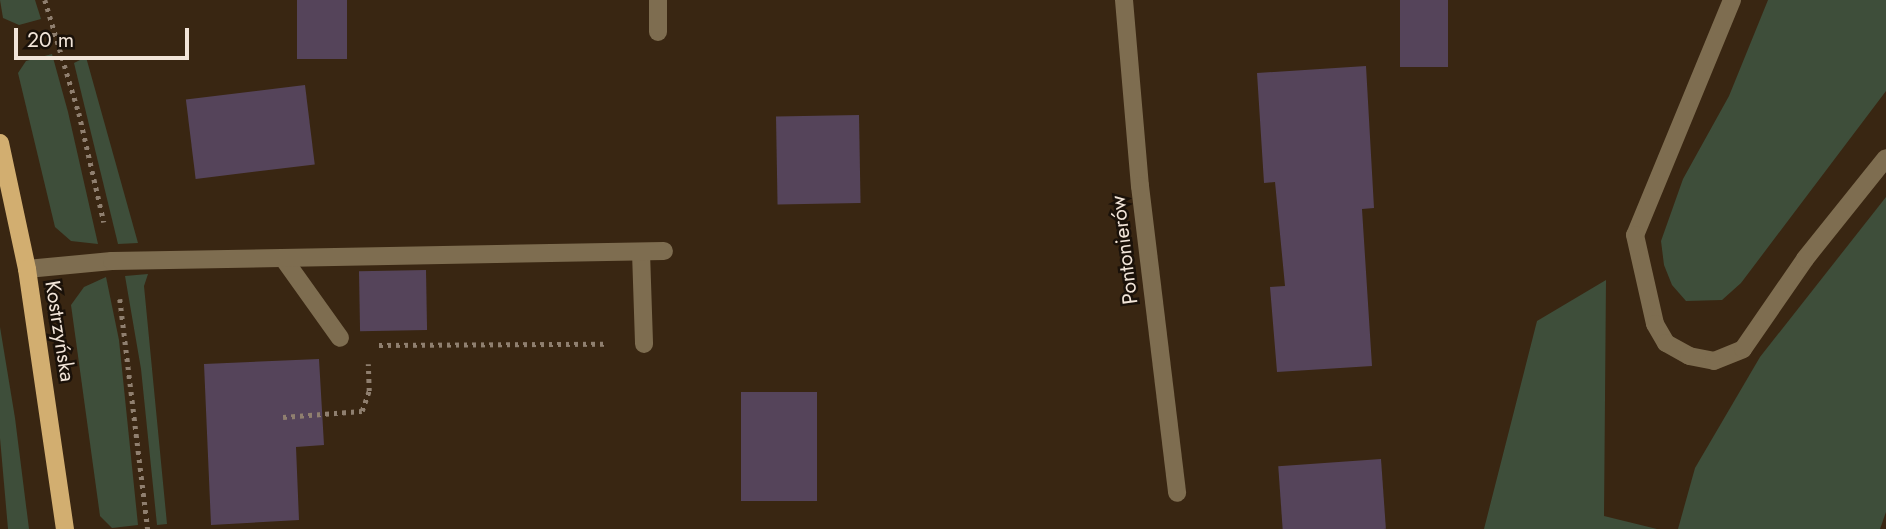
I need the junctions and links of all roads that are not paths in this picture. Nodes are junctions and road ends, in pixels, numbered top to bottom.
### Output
1 (658, 0) edge
2 (1124, 0) edge
3 (1732, 0) edge
4 (658, 32) dead end
5 (0, 143) edge
6 (1886, 158) edge
7 (664, 251) dead end
8 (641, 252) junction
9 (283, 258) junction
10 (27, 269) junction
11 (340, 338) dead end
12 (644, 344) road end
13 (1177, 493) dead end
14 (65, 529) edge

1 - 4 street
2 - 13 street, Pontonierów
3 - 6 street
5 - 10 main road, Kostrzyńska
7 - 8 street
8 - 9 street
8 - 12 street
9 - 10 street
9 - 11 street
10 - 14 main road, Kostrzyńska

